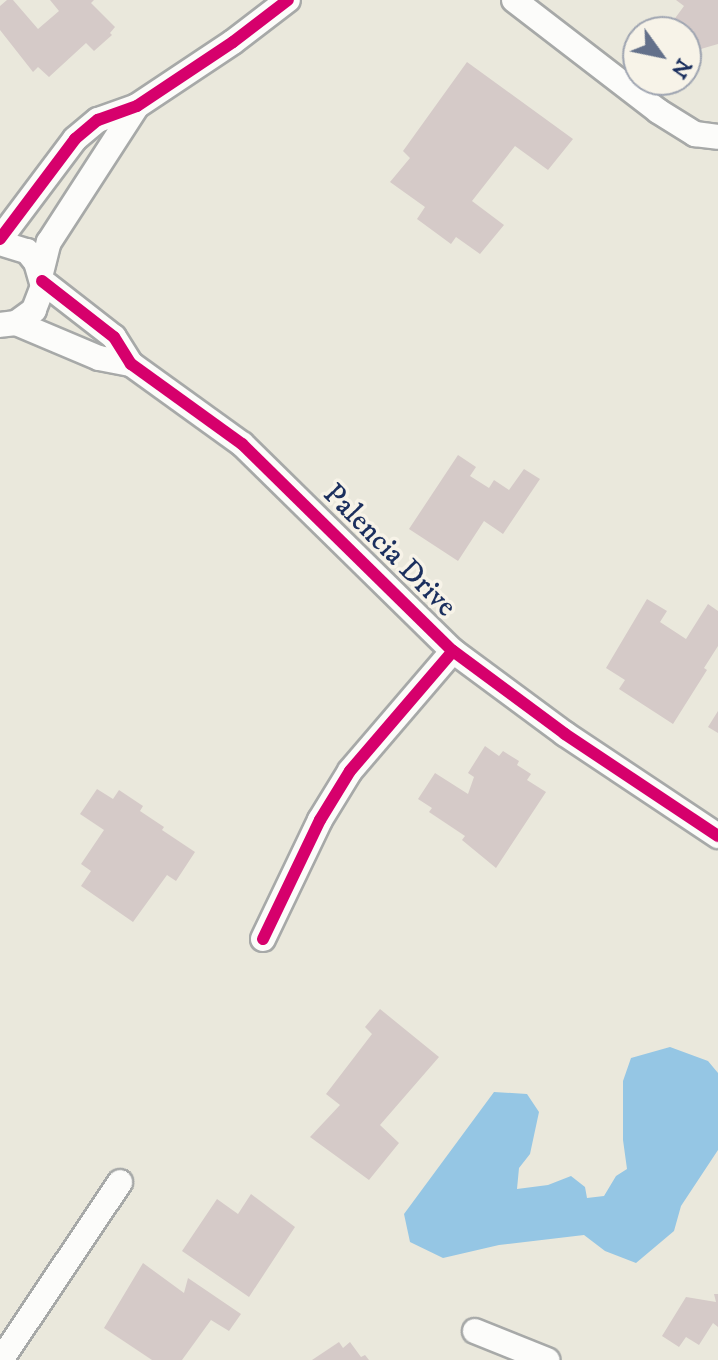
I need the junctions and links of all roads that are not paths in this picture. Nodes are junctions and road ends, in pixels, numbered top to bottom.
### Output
1 (288, 0) edge
2 (514, 0) edge
3 (137, 106) junction
4 (718, 137) edge
5 (0, 241) edge
6 (42, 277) junction
7 (6, 326) edge
8 (131, 364) junction
9 (453, 651) junction
10 (718, 836) edge
11 (263, 939) dead end
12 (120, 1182) dead end
13 (475, 1331) dead end
14 (1, 1360) edge
15 (547, 1360) edge

1 - 3 street
2 - 4 street
3 - 5 street
3 - 6 street
5 - 6 street, Palencia Drive
6 - 7 street
6 - 8 street, Palencia Drive
7 - 8 street, Palencia Drive
8 - 9 street, Palencia Drive
9 - 10 street, Palencia Drive
9 - 11 street
12 - 14 street
13 - 15 street

